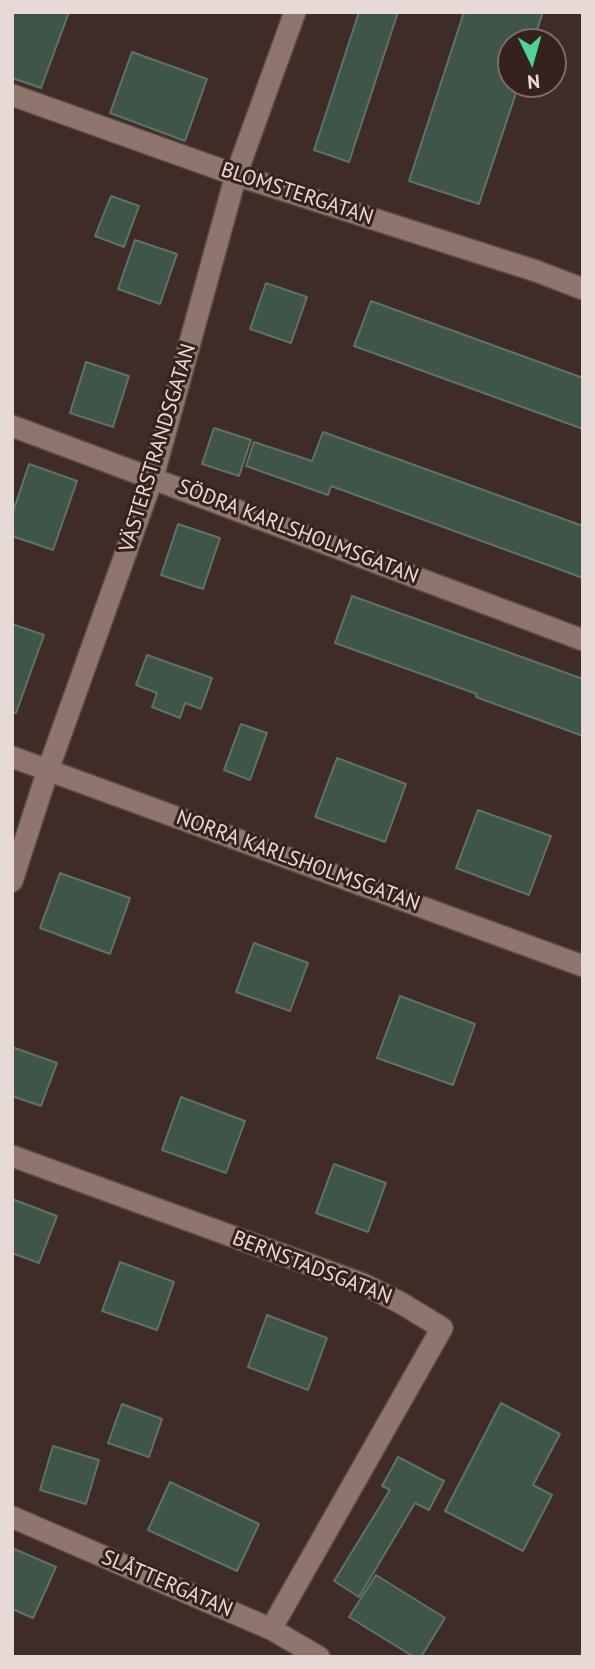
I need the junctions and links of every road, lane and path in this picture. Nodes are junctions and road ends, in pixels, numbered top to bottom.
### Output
1 (295, 12) edge
2 (12, 95) edge
3 (236, 175) junction
4 (583, 289) edge
5 (12, 426) edge
6 (153, 477) junction
7 (583, 640) edge
8 (12, 757) edge
9 (48, 770) junction
10 (12, 881) edge
11 (582, 963) edge
12 (12, 1156) edge
13 (12, 1517) edge
14 (271, 1629) junction
15 (319, 1657) edge

1 - 3 street, VÄSTERSTRANDSGATAN
2 - 3 street, BLOMSTERGATAN
3 - 4 street, BLOMSTERGATAN
3 - 6 street, VÄSTERSTRANDSGATAN
5 - 6 street, SÖDRA KARLSHOLMSGATAN
6 - 7 street, SÖDRA KARLSHOLMSGATAN
6 - 9 street, VÄSTERSTRANDSGATAN
8 - 9 street, NORRA KARLSHOLMSGATAN
9 - 10 street, VÄSTERSTRANDSGATAN
9 - 11 street, NORRA KARLSHOLMSGATAN
12 - 14 street, BERNSTADSGATAN
13 - 14 street, SLÅTTERGATAN
14 - 15 street, SLÅTTERGATAN

